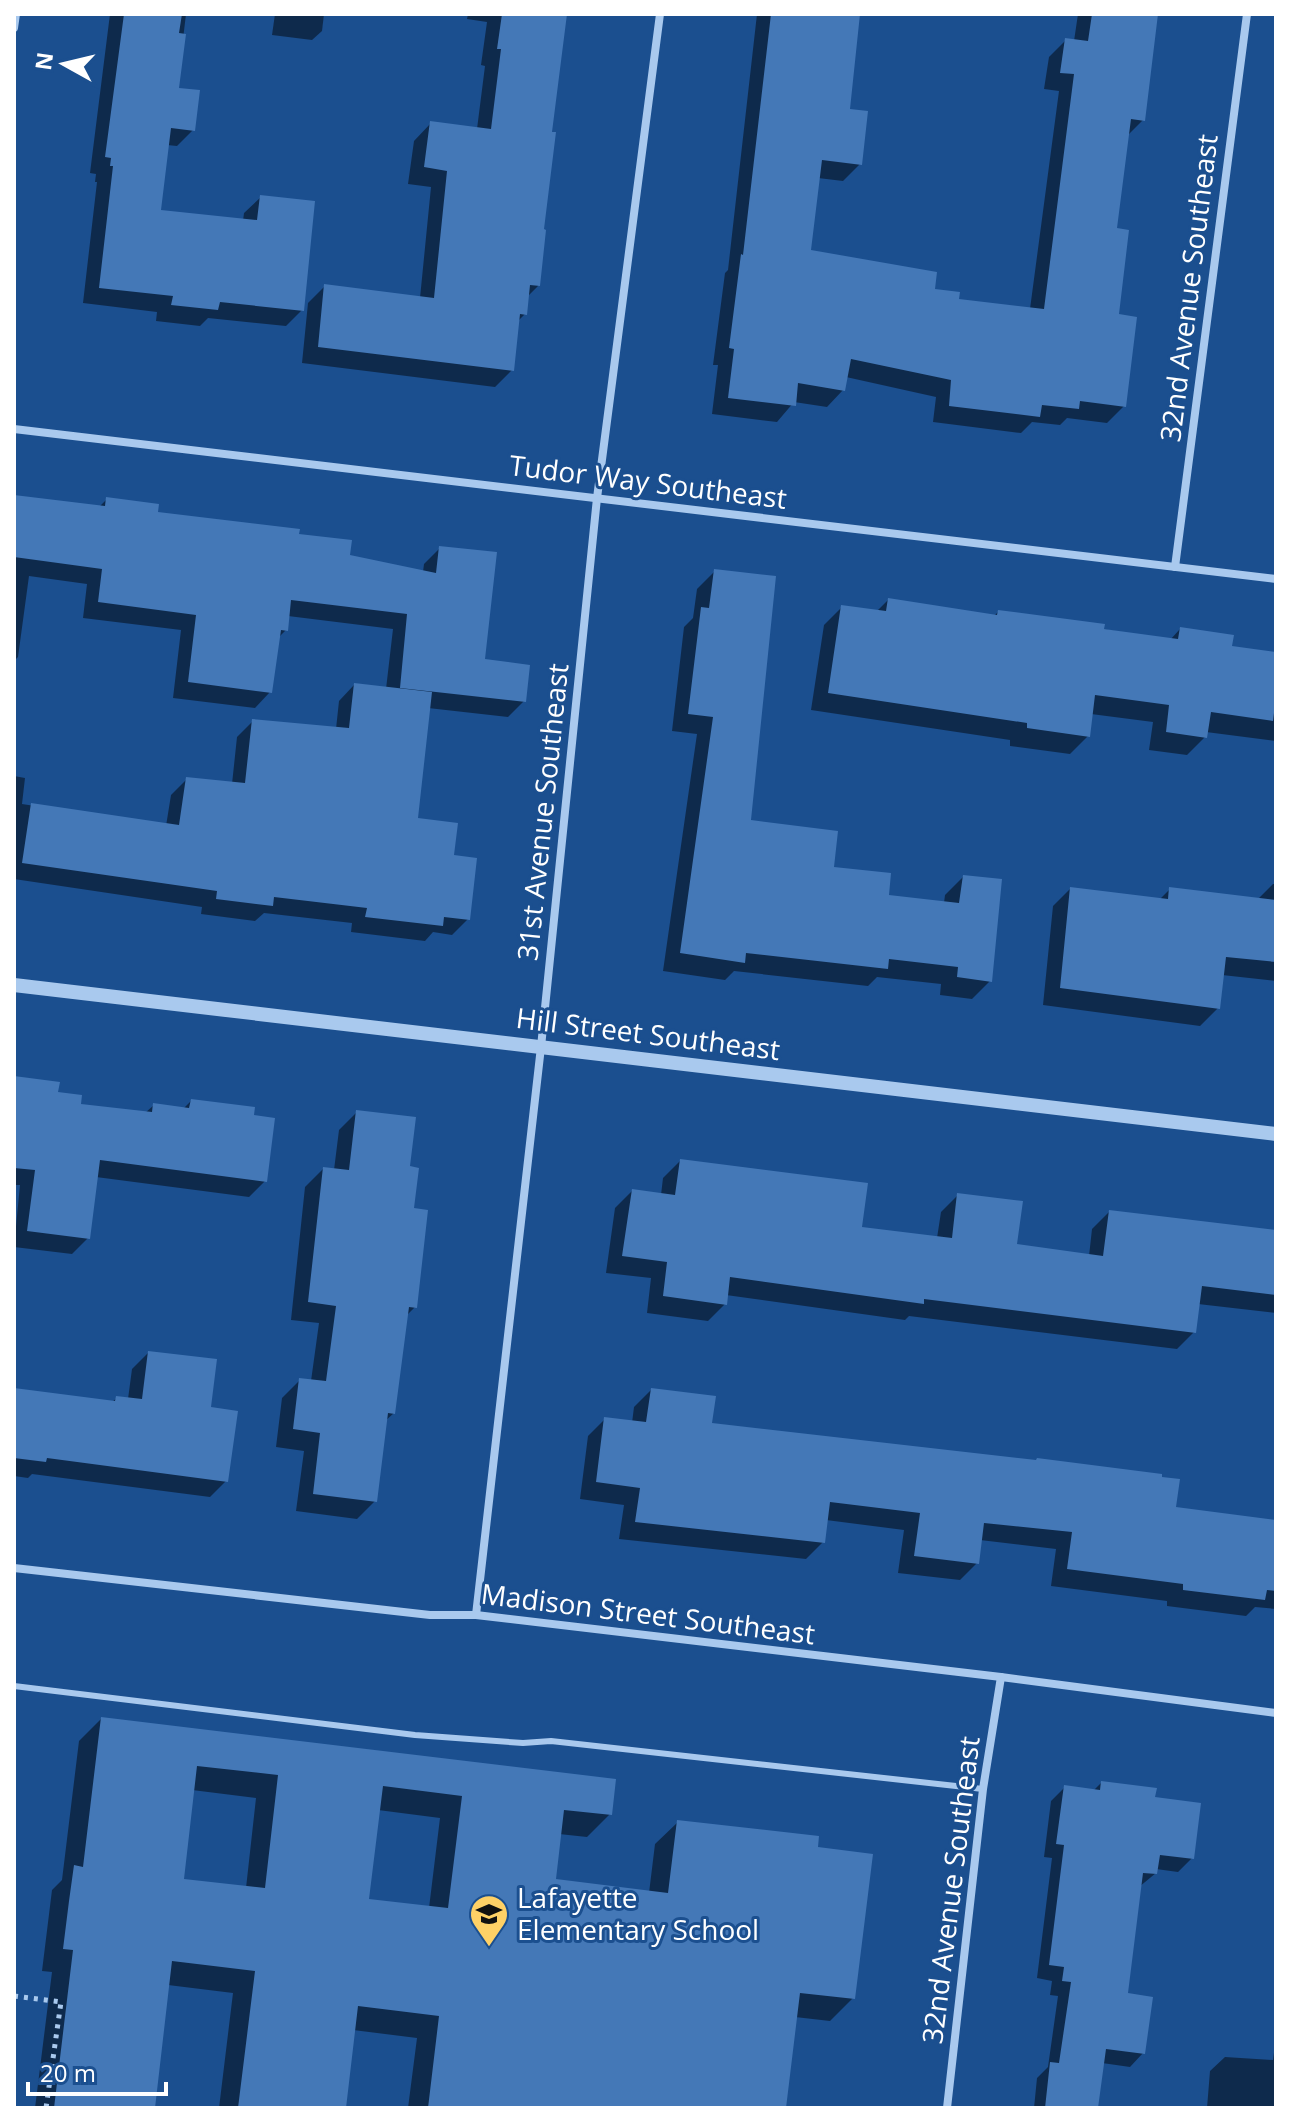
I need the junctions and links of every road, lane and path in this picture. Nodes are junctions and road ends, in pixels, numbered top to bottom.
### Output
1 (16, 14) edge
2 (660, 14) edge
3 (1247, 14) edge
4 (14, 28) edge
5 (14, 429) edge
6 (597, 498) junction
7 (1175, 567) junction
8 (1276, 579) edge
9 (14, 985) edge
10 (541, 1047) junction
11 (1276, 1134) edge
12 (14, 1568) edge
13 (476, 1615) junction
14 (1001, 1677) junction
15 (14, 1686) edge
16 (1276, 1713) edge
17 (983, 1789) junction
18 (14, 1996) edge
19 (46, 2108) edge
20 (947, 2108) edge

1 - 4 street
2 - 6 street, 31st Avenue Southeast
3 - 7 street, 32nd Avenue Southeast
5 - 6 street, Tudor Way Southeast
6 - 7 street, Tudor Way Southeast
6 - 10 street, 31st Avenue Southeast
7 - 8 street, Tudor Way Southeast
9 - 10 street, Hill Street Southeast
10 - 11 street, Hill Street Southeast
10 - 13 street, 31st Avenue Southeast
12 - 13 street, Madison Street Southeast
13 - 14 street, Madison Street Southeast
14 - 16 street, Madison Street Southeast
14 - 17 street, 32nd Avenue Southeast
15 - 17 lane
17 - 20 street, 32nd Avenue Southeast
18 - 19 path

